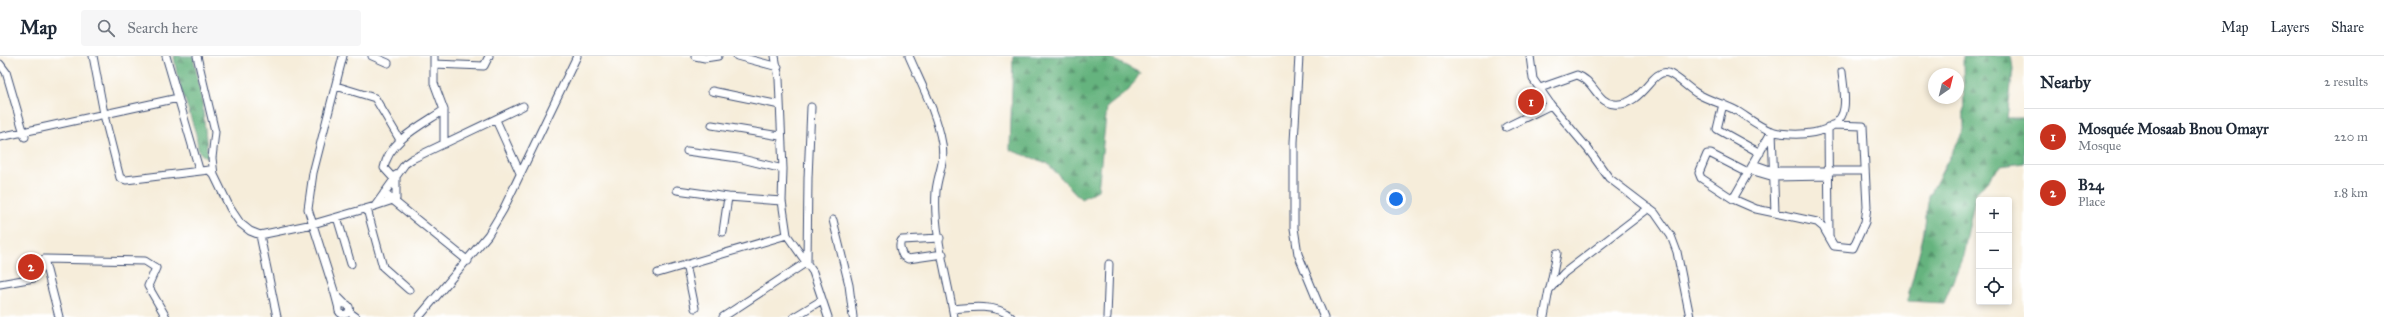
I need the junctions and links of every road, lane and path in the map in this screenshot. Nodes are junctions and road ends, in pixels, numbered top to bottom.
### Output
1 (93, 56) edge
2 (166, 56) edge
3 (197, 56) edge
4 (343, 56) edge
5 (372, 56) edge
6 (434, 56) edge
7 (489, 56) edge
8 (578, 56) edge
9 (695, 56) edge
10 (718, 56) edge
11 (737, 56) edge
12 (775, 56) edge
13 (909, 56) edge
14 (1299, 56) edge
15 (1530, 56) edge
16 (388, 63) dead end
17 (0, 64) edge
18 (434, 64) junction
19 (778, 67) junction
20 (1842, 72) dead end
21 (336, 86) junction
22 (1540, 88) junction
23 (712, 90) dead end
24 (178, 98) junction
25 (1723, 104) junction
26 (780, 105) junction
27 (1551, 105) junction
28 (523, 106) dead end
29 (811, 107) dead end
30 (444, 110) junction
31 (105, 117) junction
32 (496, 120) junction
33 (712, 125) dead end
34 (1830, 126) junction
35 (1506, 127) dead end
36 (1772, 131) junction
37 (24, 135) junction
38 (780, 136) junction
39 (0, 137) edge
40 (400, 140) junction
41 (0, 142) edge
42 (444, 144) junction
43 (687, 151) dead end
44 (1760, 153) junction
45 (199, 169) junction
46 (783, 169) junction
47 (1750, 169) junction
48 (1865, 171) junction
49 (520, 173) junction
50 (1828, 173) junction
51 (1774, 174) junction
52 (214, 175) junction
53 (395, 177) junction
54 (677, 190) dead end
55 (384, 193) junction
56 (728, 197) junction
57 (1733, 199) junction
58 (394, 201) junction
59 (782, 201) junction
60 (376, 206) junction
61 (367, 208) junction
62 (1649, 208) junction
63 (1775, 213) junction
64 (337, 217) junction
65 (833, 220) dead end
66 (313, 224) junction
67 (723, 232) dead end
68 (787, 234) junction
69 (260, 235) junction
70 (1829, 236) junction
71 (940, 238) junction
72 (1557, 253) dead end
73 (943, 254) junction
74 (468, 261) junction
75 (807, 262) junction
76 (351, 264) dead end
77 (686, 264) junction
78 (1109, 264) dead end
79 (658, 273) dead end
80 (34, 278) dead end
81 (0, 284) edge
82 (408, 290) dead end
83 (1549, 290) junction
84 (335, 294) junction
85 (822, 300) junction
86 (695, 308) dead end
87 (953, 309) junction
88 (343, 313) edge
89 (59, 317) edge
90 (166, 317) edge
91 (276, 317) edge
92 (356, 317) edge
93 (419, 317) edge
94 (724, 317) edge
95 (794, 317) edge
96 (828, 317) edge
97 (853, 317) edge
98 (954, 317) edge
99 (1011, 317) edge
100 (1107, 317) edge
101 (1324, 317) edge
102 (1544, 317) edge
103 (1690, 317) edge

1 - 31 street
2 - 24 street
3 - 52 street
4 - 21 street
5 - 16 street
6 - 18 street
7 - 18 street
8 - 49 street
9 - 10 street
11 - 19 street
12 - 19 street
13 - 71 street
14 - 101 street
15 - 22 street
17 - 37 street
18 - 30 street
19 - 26 street
20 - 34 street
21 - 40 street
21 - 66 street
22 - 25 street
22 - 27 street
23 - 26 street
24 - 31 street
24 - 45 street
25 - 36 street
25 - 44 street
26 - 38 street
27 - 35 street
27 - 62 street
28 - 32 street
29 - 75 street
30 - 40 street
30 - 42 street
31 - 37 street
31 - 45 street
32 - 42 street
32 - 49 street
33 - 38 street
34 - 36 street
34 - 48 street
34 - 50 street
36 - 44 street
36 - 51 street
37 - 39 street
37 - 41 street
38 - 46 street
40 - 53 street
42 - 53 street
43 - 46 street
44 - 47 street
45 - 52 street
46 - 59 street
47 - 51 street
47 - 57 street
47 - 57 street
48 - 50 street
48 - 70 street
49 - 74 street
50 - 51 street
50 - 70 street
51 - 63 street
52 - 69 street
53 - 55 street
53 - 58 street
54 - 56 street
55 - 58 street
55 - 60 street
56 - 59 street
56 - 67 street
57 - 63 street
58 - 60 street
58 - 74 street
59 - 68 street
60 - 61 street
61 - 64 street
61 - 82 street
62 - 83 street
62 - 103 street
63 - 70 street
64 - 66 street
64 - 76 street
65 - 97 street
66 - 69 street
66 - 84 street
68 - 75 street
68 - 77 street
69 - 91 street
71 - 73 street
71 - 73 street
72 - 83 street
73 - 87 street
74 - 93 street
75 - 85 street
75 - 94 street
77 - 79 street
77 - 86 street
78 - 100 street
80 - 81 street
83 - 102 street
84 - 88 street
84 - 88 street
85 - 95 street
85 - 96 street
87 - 98 street
87 - 99 street
88 - 92 street
89 - 90 street

